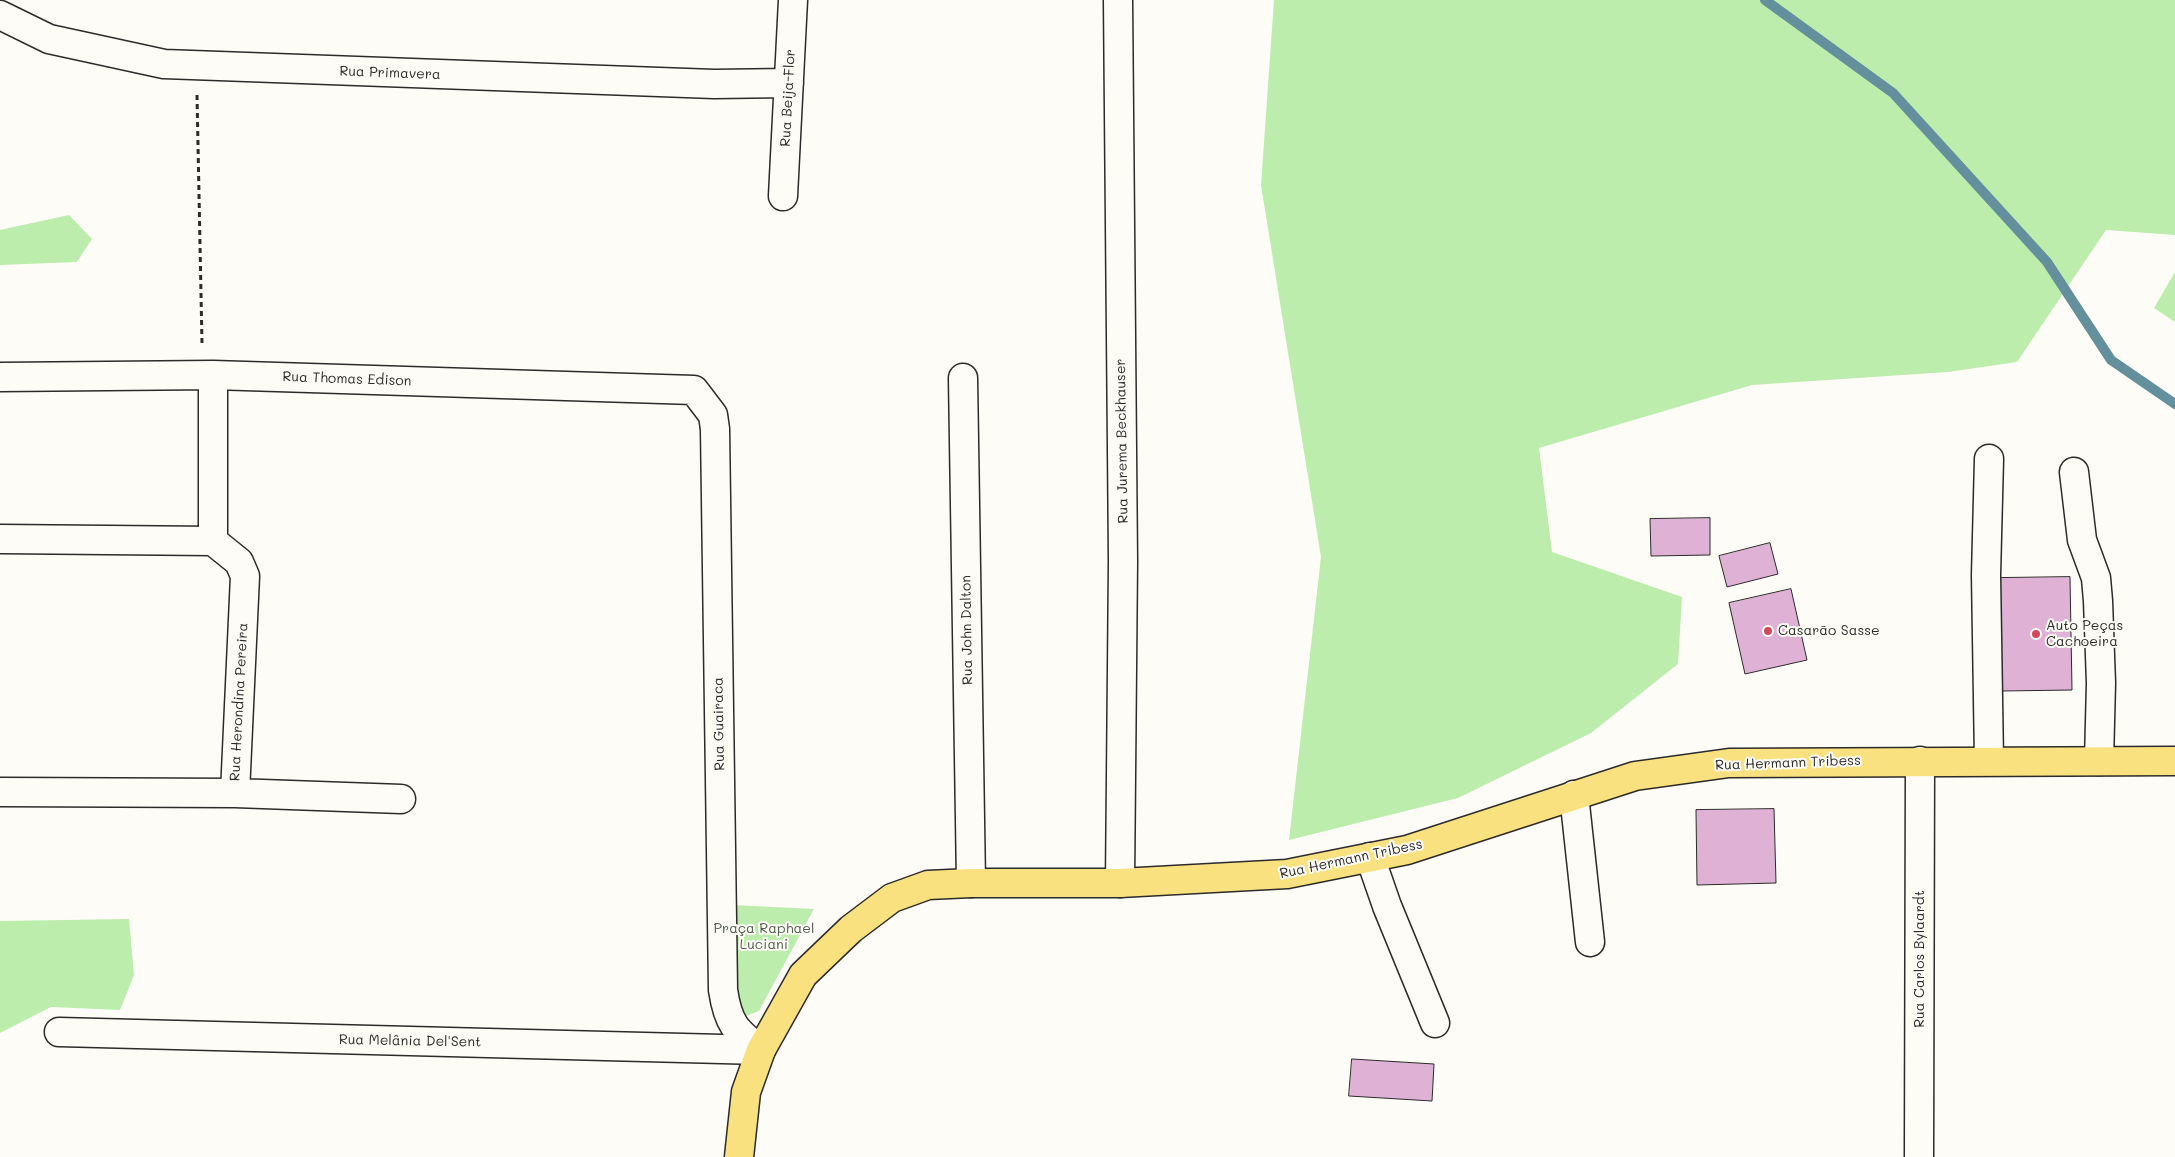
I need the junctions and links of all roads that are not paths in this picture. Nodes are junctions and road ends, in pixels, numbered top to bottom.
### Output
1 (793, 0) edge
2 (1118, 0) edge
3 (0, 15) edge
4 (789, 83) junction
5 (783, 196) dead end
6 (213, 375) junction
7 (0, 377) edge
8 (963, 378) dead end
9 (694, 390) joint
10 (1989, 459) dead end
11 (2074, 472) dead end
12 (0, 539) edge
13 (213, 541) junction
14 (1920, 761) junction
15 (1989, 761) junction
16 (2099, 761) junction
17 (2175, 761) edge
18 (0, 792) edge
19 (235, 792) junction
20 (1574, 795) junction
21 (401, 798) dead end
22 (1370, 857) junction
23 (971, 883) junction
24 (1120, 883) junction
25 (1590, 942) dead end
26 (1435, 1023) dead end
27 (59, 1032) dead end
28 (761, 1050) junction
29 (739, 1157) edge
30 (1919, 1157) edge

1 - 4 street, Rua Beija-Flor
2 - 24 street, Rua Jurema Beckhauser
3 - 4 street, Rua Primavera
4 - 5 street, Rua Beija-Flor
6 - 7 street, Rua Thomas Edison
6 - 9 street, Rua Thomas Edison
6 - 13 street
8 - 23 street, Rua John Dalton
9 - 28 street, Rua Guairaca
10 - 15 street
11 - 16 street
12 - 13 street
13 - 19 street, Rua Herondina Pereira
14 - 15 main road, Rua Hermann Tribess
14 - 20 main road, Rua Hermann Tribess
14 - 30 street, Rua Carlos Bylaardt
15 - 16 main road, Rua Hermann Tribess
16 - 17 main road, Rua Hermann Tribess
18 - 19 street, Rua Herondina Pereira
19 - 21 street
20 - 22 main road, Rua Hermann Tribess
20 - 25 street
22 - 24 main road, Rua Hermann Tribess
22 - 26 street
23 - 24 main road, Rua Hermann Tribess
23 - 28 main road, Rua Hermann Tribess
27 - 28 street, Rua Melânia Del'Sent
28 - 29 main road, Rua Hermann Tribess

